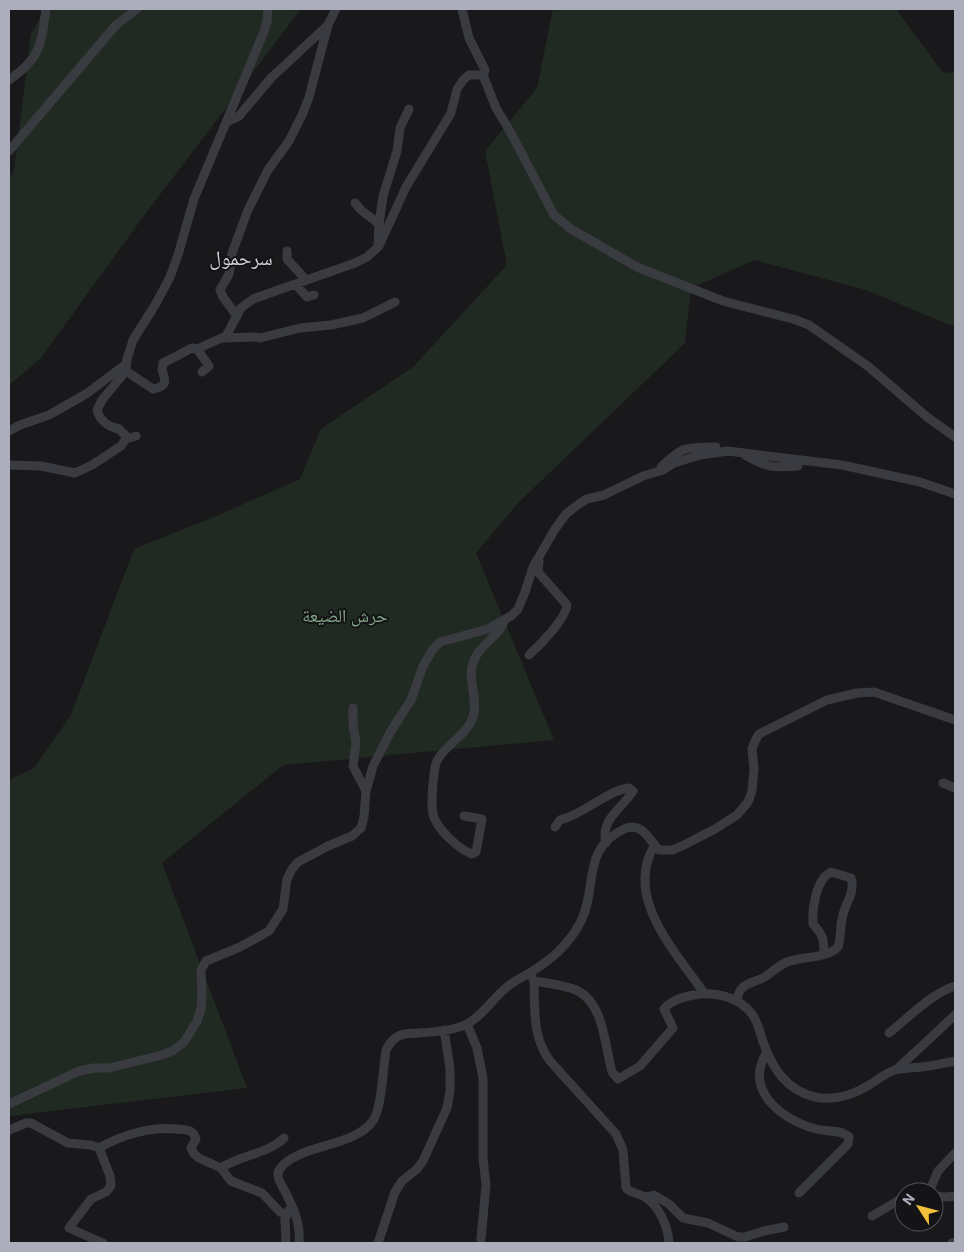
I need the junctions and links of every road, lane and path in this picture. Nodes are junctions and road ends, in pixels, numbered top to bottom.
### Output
1 (46, 9) edge
2 (137, 9) edge
3 (268, 9) edge
4 (336, 9) edge
5 (462, 9) edge
6 (328, 26) junction
7 (483, 75) junction
8 (9, 80) edge
9 (409, 109) dead end
10 (226, 122) junction
11 (9, 151) edge
12 (355, 203) dead end
13 (379, 224) junction
14 (378, 246) junction
15 (287, 251) dead end
16 (306, 280) junction
17 (296, 284) junction
18 (314, 295) dead end
19 (395, 302) dead end
20 (237, 316) junction
21 (223, 338) junction
22 (197, 349) junction
23 (126, 367) junction
24 (202, 372) dead end
25 (9, 431) edge
26 (136, 436) dead end
27 (955, 437) edge
28 (126, 439) junction
29 (740, 453) junction
30 (9, 465) edge
31 (798, 466) dead end
32 (955, 494) edge
33 (538, 559) junction
34 (505, 619) junction
35 (529, 655) dead end
36 (353, 708) dead end
37 (955, 720) edge
38 (942, 783) dead end
39 (955, 788) edge
40 (366, 791) junction
41 (464, 816) dead end
42 (555, 827) dead end
43 (606, 843) junction
44 (654, 846) junction
45 (824, 954) junction
46 (532, 977) junction
47 (955, 986) edge
48 (704, 993) junction
49 (737, 1000) junction
50 (955, 1015) edge
51 (467, 1024) junction
52 (444, 1030) junction
53 (889, 1033) dead end
54 (767, 1052) junction
55 (955, 1061) edge
56 (897, 1070) junction
57 (9, 1104) edge
58 (9, 1130) edge
59 (284, 1138) dead end
60 (99, 1148) junction
61 (955, 1153) edge
62 (221, 1168) junction
63 (933, 1182) edge
64 (799, 1193) dead end
65 (287, 1194) junction
66 (646, 1197) junction
67 (894, 1203) edge
68 (286, 1214) junction
69 (872, 1216) dead end
70 (784, 1228) dead end
71 (482, 1239) dead end
72 (103, 1243) edge
73 (286, 1243) edge
74 (299, 1243) edge
75 (378, 1243) edge
76 (669, 1243) edge

1 - 8 street
2 - 11 street
3 - 10 street
4 - 6 street
5 - 7 street
6 - 10 street
6 - 20 street
7 - 14 street
7 - 27 street
9 - 13 street
10 - 23 street
12 - 13 street
13 - 14 street
14 - 16 street
15 - 16 street
16 - 17 street
17 - 18 street
17 - 20 street
19 - 21 street
20 - 21 street
21 - 22 street
22 - 23 street
22 - 24 street
23 - 25 street
23 - 28 street
26 - 28 street
28 - 30 street
29 - 31 street
29 - 32 street
29 - 33 street
33 - 34 street
33 - 35 street
34 - 40 street
34 - 41 street
36 - 40 street
37 - 44 street
38 - 39 street
40 - 57 street
42 - 43 street
43 - 44 street
43 - 46 street
44 - 48 street
45 - 45 street
45 - 49 street
46 - 48 street
46 - 51 street
46 - 66 street
47 - 53 street
48 - 49 street
49 - 54 street
50 - 56 street
51 - 52 street
51 - 71 street
52 - 65 street
52 - 75 street
54 - 56 street
54 - 64 street
55 - 56 street
58 - 60 street
59 - 62 street
60 - 62 street
60 - 72 street
61 - 63 street
62 - 68 street
65 - 68 street
65 - 74 street
66 - 70 street
66 - 76 street
67 - 69 street
68 - 73 street

